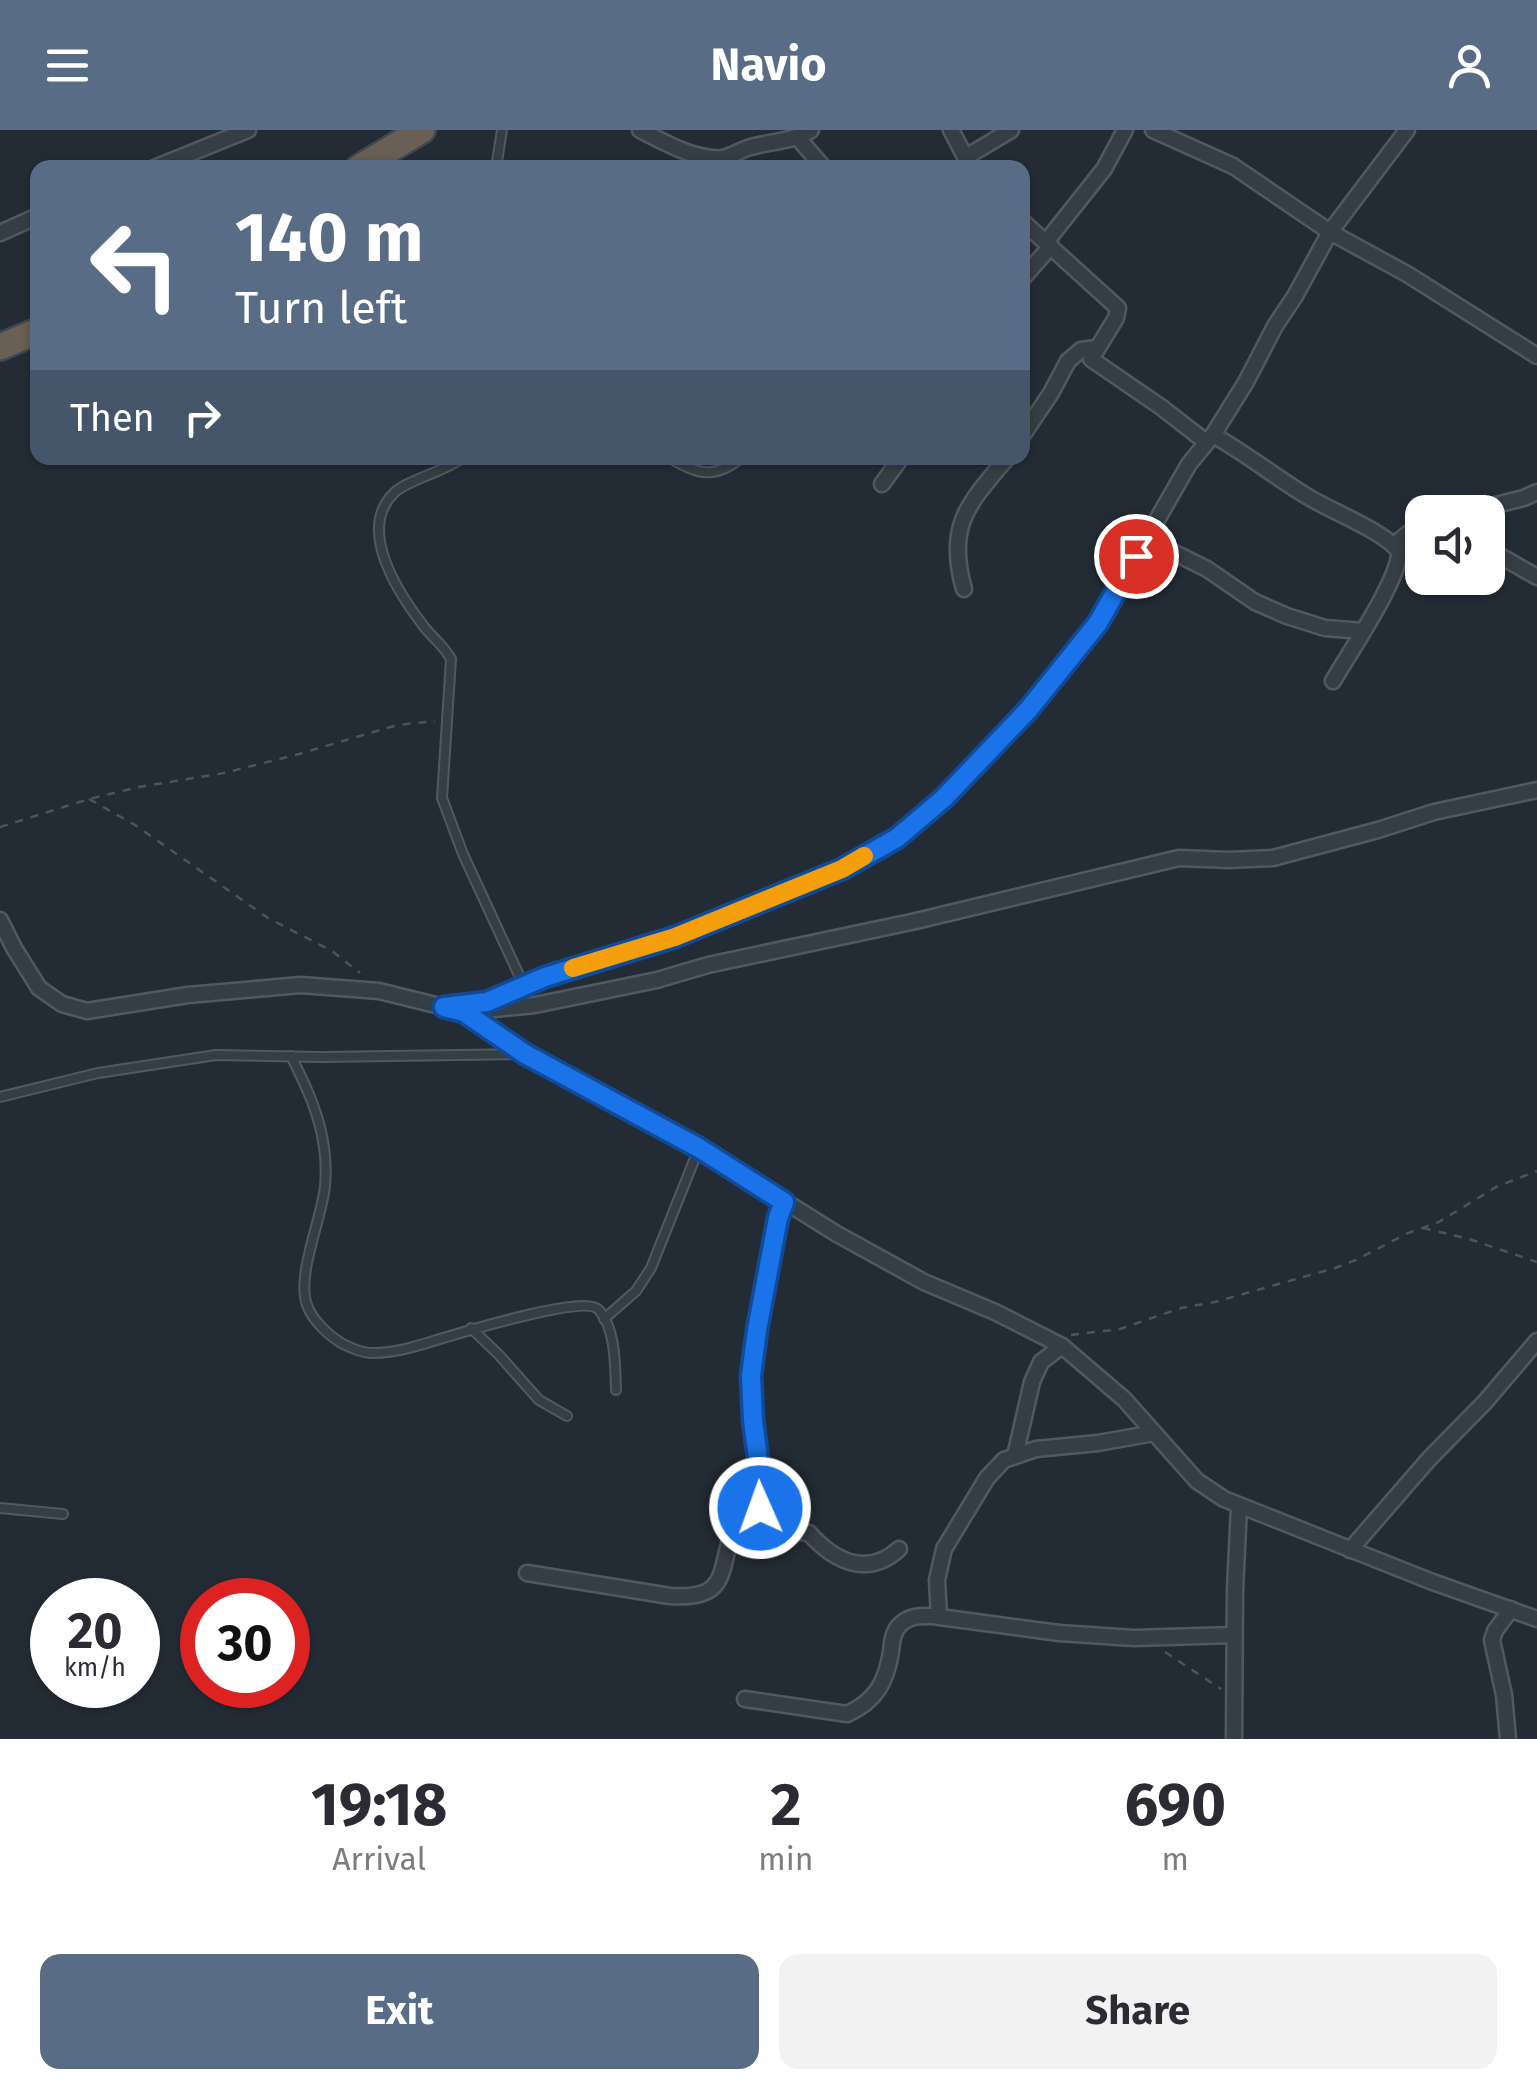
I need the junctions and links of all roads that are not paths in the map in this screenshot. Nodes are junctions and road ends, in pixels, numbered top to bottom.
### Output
1 (248, 130) edge
2 (422, 130) edge
3 (502, 130) edge
4 (640, 130) edge
5 (951, 130) edge
6 (1011, 130) edge
7 (1125, 130) edge
8 (1153, 130) edge
9 (1407, 130) edge
10 (804, 134) edge
11 (174, 160) edge
12 (372, 160) edge
13 (497, 160) edge
14 (819, 160) edge
15 (967, 160) edge
16 (971, 160) edge
17 (30, 219) edge
18 (1030, 228) edge
19 (0, 232) edge
20 (1330, 232) junction
21 (1048, 244) junction
22 (1030, 268) edge
23 (30, 334) edge
24 (0, 346) edge
25 (1096, 348) junction
26 (1537, 356) edge
27 (1030, 424) edge
28 (1210, 439) junction
29 (452, 465) edge
30 (683, 465) edge
31 (732, 465) edge
32 (896, 465) edge
33 (1002, 465) edge
34 (882, 484) dead end
35 (1537, 492) edge
36 (1505, 503) edge
37 (1405, 536) edge
38 (1145, 538) junction
39 (1394, 545) junction
40 (1505, 558) edge
41 (1537, 577) edge
42 (964, 589) dead end
43 (1363, 630) junction
44 (1333, 681) dead end
45 (1537, 790) edge
46 (0, 920) edge
47 (524, 986) junction
48 (444, 1007) junction
49 (464, 1012) junction
50 (525, 1054) junction
51 (292, 1056) junction
52 (0, 1097) edge
53 (699, 1148) junction
54 (784, 1202) junction
55 (604, 1319) junction
56 (471, 1328) junction
57 (1537, 1342) edge
58 (1057, 1343) junction
59 (616, 1390) dead end
60 (567, 1416) dead end
61 (1154, 1433) junction
62 (1014, 1456) junction
63 (1239, 1507) junction
64 (0, 1508) edge
65 (62, 1514) dead end
66 (749, 1519) junction
67 (899, 1550) dead end
68 (1350, 1550) junction
69 (527, 1573) dead end
70 (1511, 1610) junction
71 (939, 1617) junction
72 (1537, 1619) edge
73 (1234, 1636) junction
74 (744, 1699) dead end
75 (1234, 1739) edge
76 (1508, 1739) edge

1 - 11 street
2 - 12 highway
3 - 13 lane
4 - 10 street
5 - 15 street
6 - 16 street
7 - 21 street
8 - 20 street
9 - 20 street
10 - 14 street
17 - 19 street
18 - 21 street
20 - 26 street
20 - 28 street
21 - 22 street
21 - 25 street
23 - 24 highway
25 - 27 street
25 - 28 street
28 - 38 street
28 - 39 street
29 - 47 lane
30 - 31 lane
32 - 34 street
33 - 42 street
35 - 36 street
37 - 39 street
38 - 43 street
38 - 47 street
39 - 43 street
40 - 41 street
43 - 44 street
45 - 49 street
46 - 48 street
47 - 48 street
48 - 49 street
49 - 50 street
50 - 51 lane
50 - 53 street
51 - 52 lane
51 - 56 lane
53 - 54 street
53 - 55 lane
54 - 58 street
54 - 66 street
55 - 56 lane
55 - 59 lane
56 - 60 lane
57 - 68 street
58 - 61 street
58 - 62 street
61 - 62 street
61 - 63 street
62 - 71 street
63 - 68 street
63 - 73 street
64 - 65 lane
66 - 67 street
66 - 69 street
68 - 70 street
70 - 72 street
70 - 76 street
71 - 73 street
71 - 74 street
73 - 75 street

